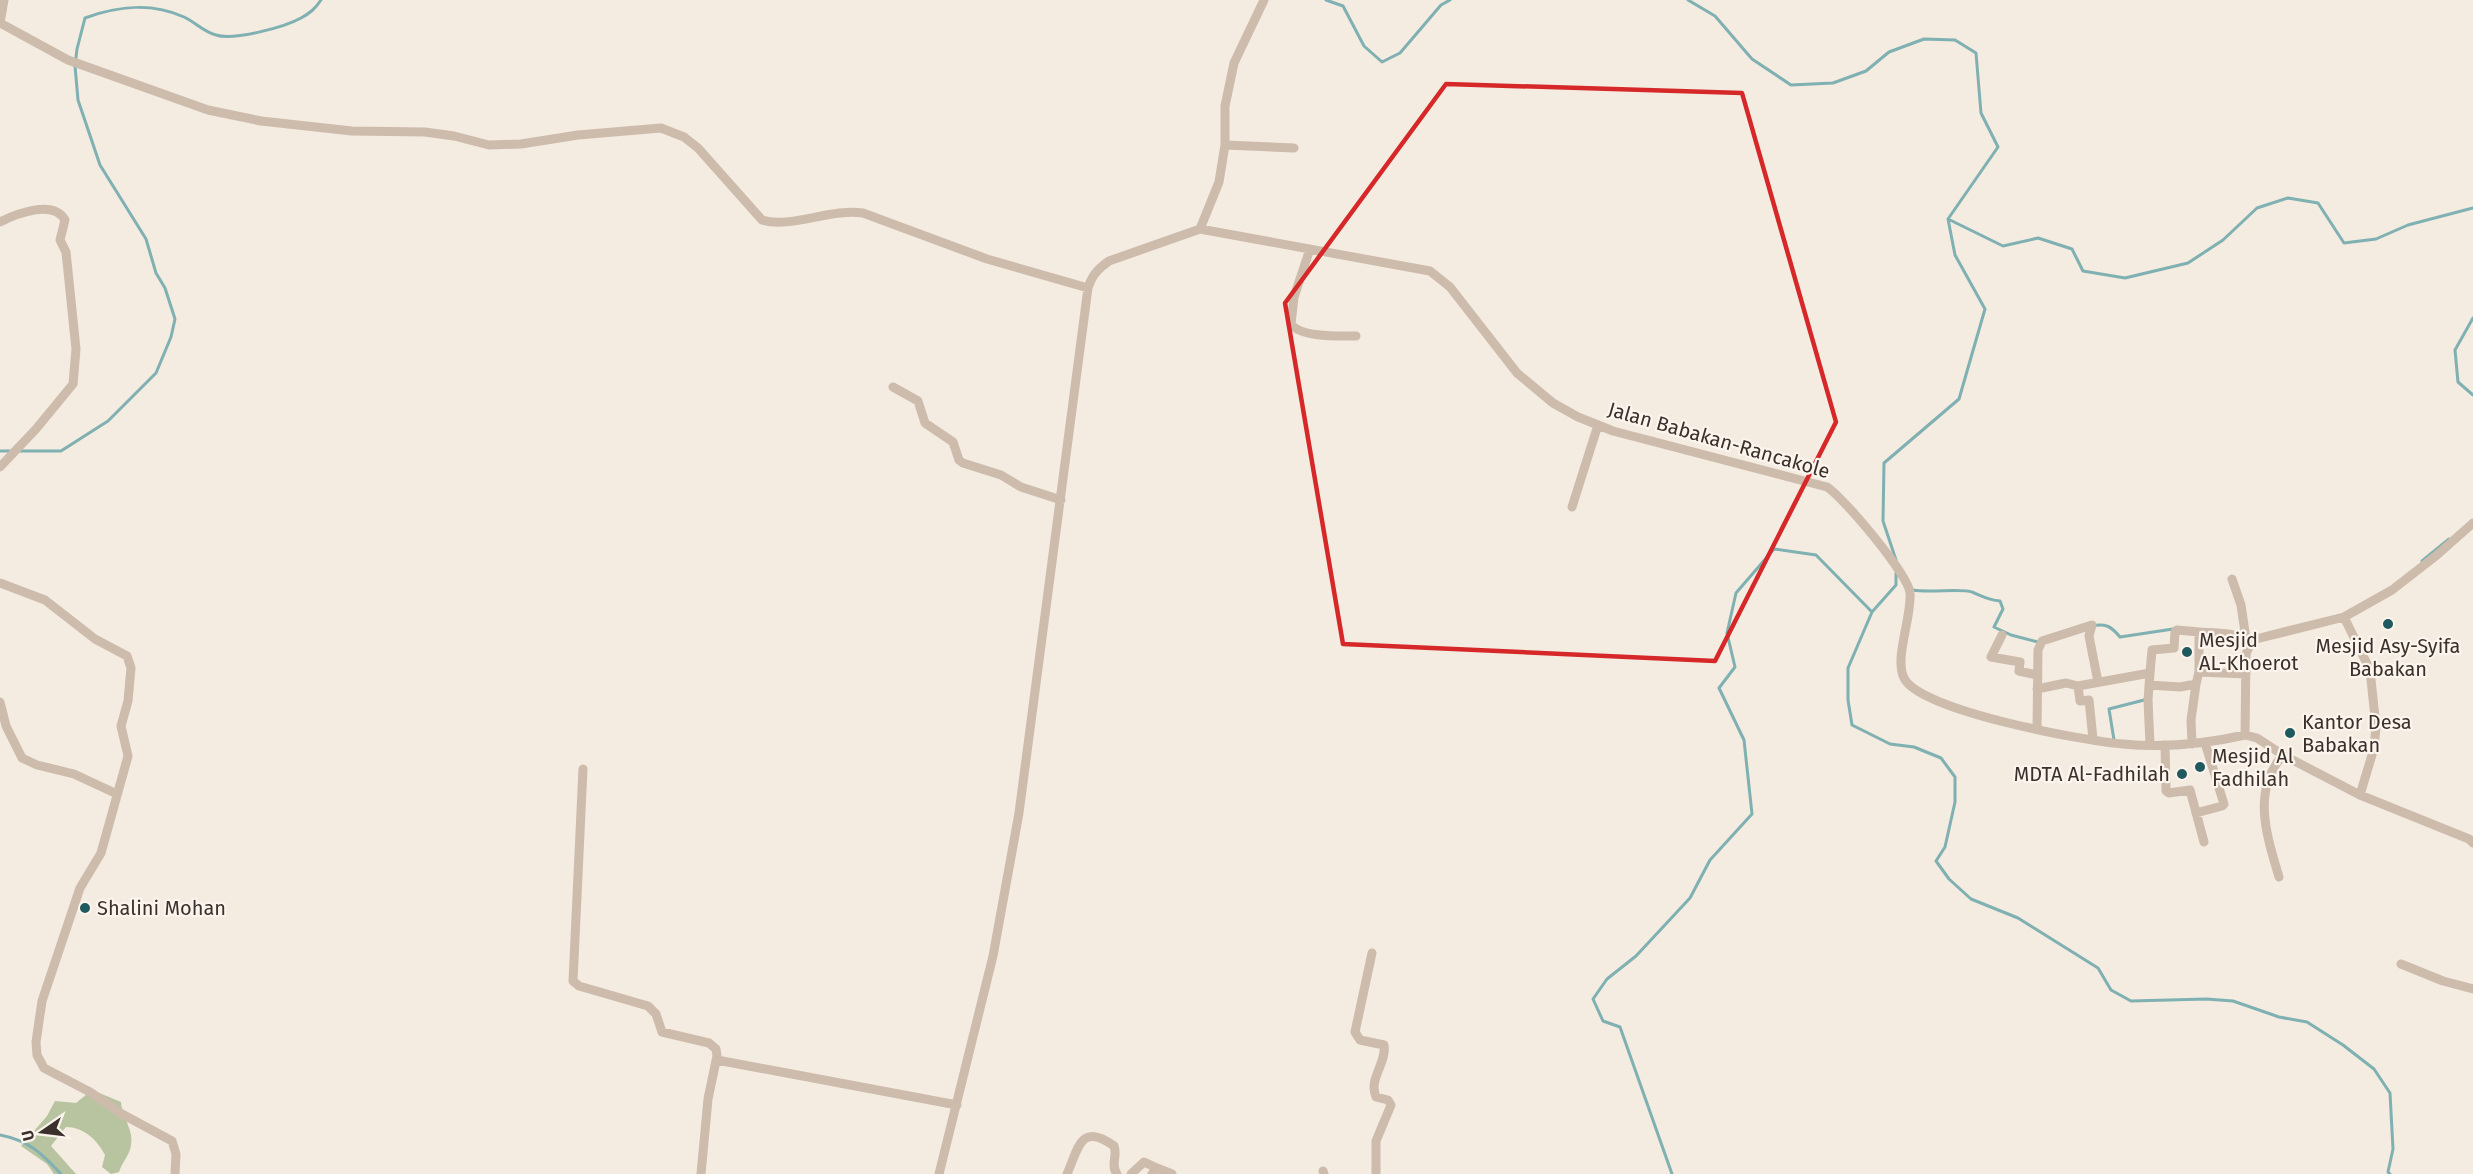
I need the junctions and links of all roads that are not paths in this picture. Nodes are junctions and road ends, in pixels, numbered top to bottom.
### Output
1 (4, 0) edge
2 (1264, 0) edge
3 (0, 23) edge
4 (1225, 145) junction
5 (1294, 148) dead end
6 (0, 222) edge
7 (1200, 230) junction
8 (1310, 249) junction
9 (1088, 288) junction
10 (1356, 336) dead end
11 (893, 387) dead end
12 (1598, 425) junction
13 (0, 467) edge
14 (1061, 500) junction
15 (1572, 507) dead end
16 (2473, 523) edge
17 (2232, 579) dead end
18 (0, 583) edge
19 (2344, 617) junction
20 (2199, 632) junction
21 (2002, 635) dead end
22 (2248, 641) junction
23 (2199, 672) junction
24 (2150, 673) junction
25 (2246, 674) junction
26 (2037, 675) junction
27 (2098, 682) junction
28 (2196, 684) junction
29 (2149, 685) junction
30 (2078, 686) junction
31 (2037, 689) junction
32 (0, 702) edge
33 (2037, 727) junction
34 (2245, 735) junction
35 (2093, 739) junction
36 (2205, 743) junction
37 (2150, 744) junction
38 (2192, 744) junction
39 (2165, 745) junction
40 (2283, 755) junction
41 (583, 769) dead end
42 (117, 794) junction
43 (2360, 795) junction
44 (2196, 813) junction
45 (2204, 842) dead end
46 (2473, 843) edge
47 (2279, 877) dead end
48 (1372, 953) dead end
49 (2401, 964) dead end
50 (2473, 989) edge
51 (717, 1060) junction
52 (957, 1105) junction
53 (1154, 1171) edge
54 (175, 1174) edge
55 (701, 1174) edge
56 (940, 1174) edge
57 (1067, 1174) edge
58 (1117, 1174) edge
59 (1131, 1174) edge
60 (1172, 1174) edge
61 (1376, 1174) edge

1 - 3 street
2 - 4 street
3 - 9 street
4 - 5 street
4 - 7 street
6 - 13 street
7 - 8 street, Jalan Babakan-Rancakole
7 - 9 street
8 - 10 street
8 - 12 street, Jalan Babakan-Rancakole
9 - 14 street
11 - 14 street
12 - 15 street
12 - 33 street, Jalan Babakan-Rancakole
14 - 52 street
16 - 19 street
17 - 22 street
18 - 42 street
19 - 22 street
19 - 43 street
20 - 22 street
20 - 23 street
20 - 24 street
21 - 26 street
22 - 25 street
23 - 25 street
23 - 28 street
24 - 27 street
24 - 29 street
25 - 34 street
26 - 27 street
26 - 31 street
27 - 30 street
28 - 29 street
28 - 38 street
29 - 37 street
30 - 31 street
30 - 35 street
31 - 33 street
32 - 42 street
33 - 35 street, Jalan Babakan-Rancakole
34 - 36 street, Jalan Babakan-Rancakole
34 - 40 street
35 - 37 street, Jalan Babakan-Rancakole
36 - 38 street, Jalan Babakan-Rancakole
36 - 44 street
37 - 39 street, Jalan Babakan-Rancakole
38 - 39 street, Jalan Babakan-Rancakole
39 - 44 street
40 - 43 street
40 - 47 street
41 - 51 street
42 - 54 street
43 - 46 street
44 - 45 street
48 - 61 street
49 - 50 street
51 - 52 street
51 - 55 street
52 - 56 street
53 - 59 street
53 - 60 street
57 - 58 street

